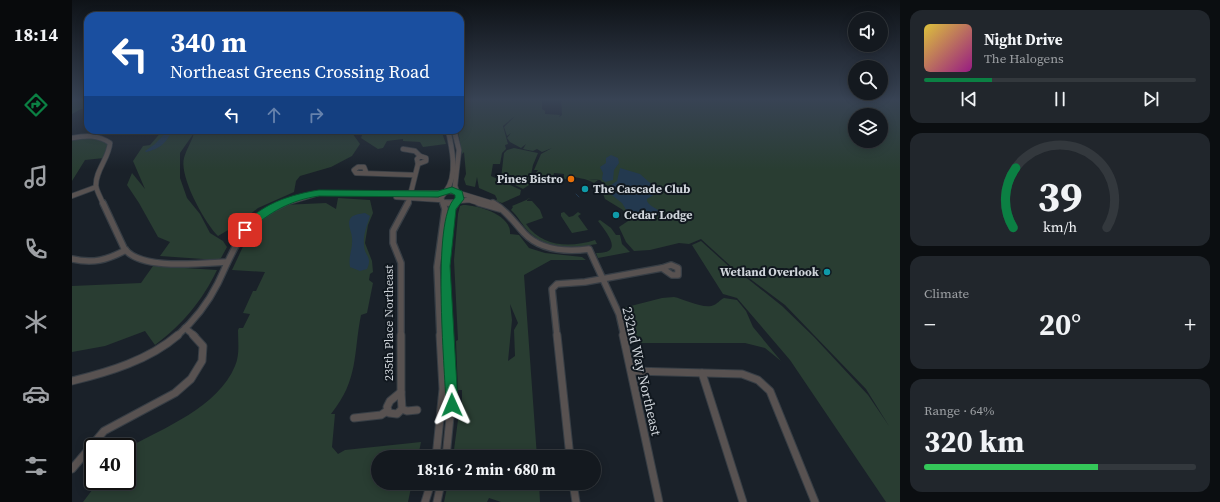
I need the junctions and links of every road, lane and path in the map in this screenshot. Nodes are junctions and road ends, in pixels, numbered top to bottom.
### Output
1 (449, 134) edge
2 (455, 134) edge
3 (94, 136) joint
4 (72, 138) edge
5 (403, 149) dead end
6 (366, 172) dead end
7 (414, 175) junction
8 (96, 187) junction
9 (444, 192) junction
10 (458, 192) junction
11 (409, 195) junction
12 (72, 196) edge
13 (442, 201) junction
14 (457, 202) junction
15 (502, 210) junction
16 (126, 250) junction
17 (72, 259) edge
18 (227, 262) junction
19 (662, 268) dead end
20 (603, 279) junction
21 (185, 328) junction
22 (632, 371) junction
23 (702, 373) junction
24 (73, 382) edge
25 (401, 392) junction
26 (402, 409) junction
27 (417, 410) dead end
28 (387, 411) junction
29 (354, 418) dead end
30 (437, 450) edge
31 (447, 450) edge
32 (569, 450) edge
33 (72, 469) edge
34 (429, 490) edge
35 (439, 490) edge
36 (575, 490) edge
37 (425, 502) edge
38 (436, 502) edge
39 (576, 502) edge
40 (659, 502) edge
41 (743, 502) edge
42 (815, 502) edge

1 - 9 street
2 - 10 street
3 - 4 street
3 - 8 street
5 - 7 street, 235th Place Northeast
6 - 7 street
7 - 11 street, 235th Place Northeast
8 - 12 street
8 - 16 street
9 - 10 street
9 - 11 street
9 - 13 street
10 - 14 street
10 - 15 street
11 - 13 street
11 - 18 street
11 - 25 street, 235th Place Northeast
13 - 14 street
13 - 30 street
14 - 15 street
14 - 31 street
15 - 20 street, 232nd Way Northeast
16 - 17 street
16 - 18 street
18 - 21 street
19 - 20 street
20 - 22 street, 232nd Way Northeast
20 - 32 street
21 - 24 street
21 - 33 street
22 - 23 street
22 - 40 street, 232nd Way Northeast
23 - 41 street
23 - 42 street
25 - 26 street, 235th Place Northeast
25 - 28 street, 235th Place Northeast
26 - 27 street
26 - 28 street
28 - 29 street
34 - 37 street
35 - 38 street
36 - 39 street

